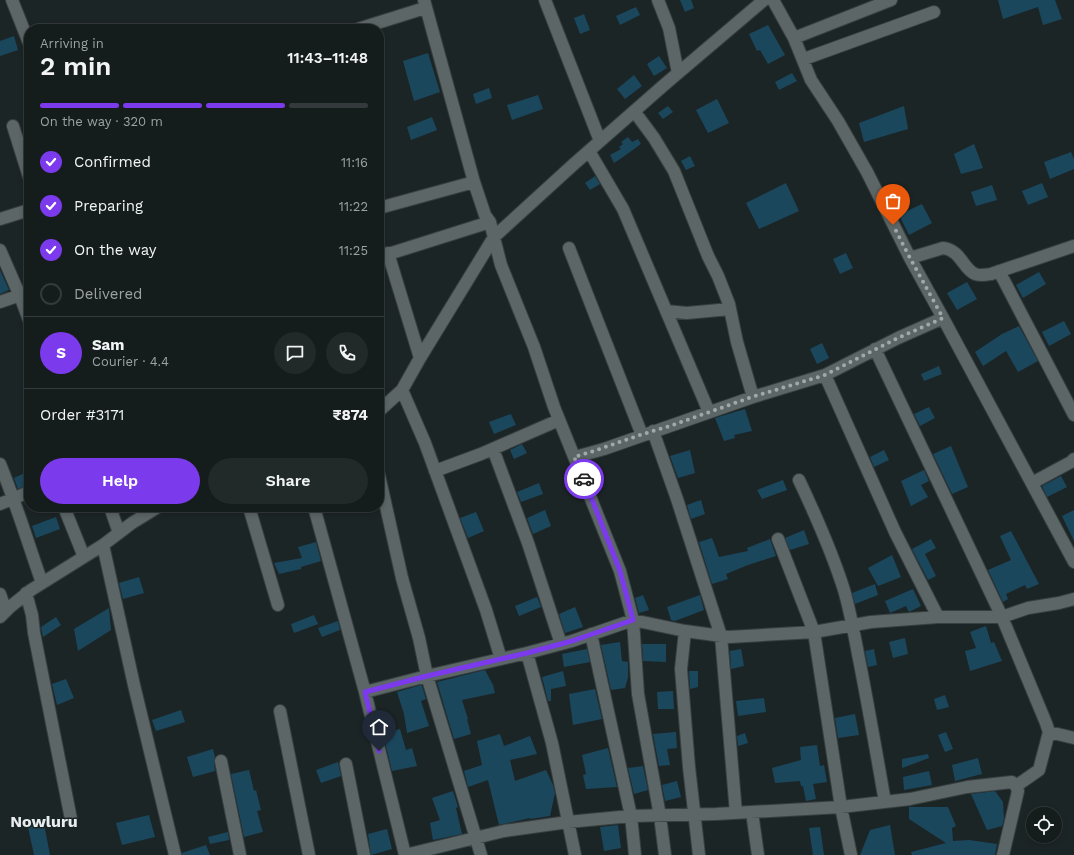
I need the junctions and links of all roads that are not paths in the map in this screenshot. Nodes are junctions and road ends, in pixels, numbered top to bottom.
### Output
1 (12, 0) edge
2 (545, 0) edge
3 (658, 0) edge
4 (764, 0) edge
5 (774, 0) edge
6 (891, 0) edge
7 (424, 4) edge
8 (934, 12) dead end
9 (371, 24) edge
10 (24, 30) edge
11 (794, 38) junction
12 (804, 59) junction
13 (678, 74) junction
14 (634, 111) junction
15 (13, 126) dead end
16 (600, 141) junction
17 (589, 151) junction
18 (24, 161) edge
19 (474, 182) junction
20 (384, 207) edge
21 (24, 212) edge
22 (0, 220) edge
23 (490, 222) junction
24 (494, 237) junction
25 (1074, 246) edge
26 (569, 248) dead end
27 (384, 255) edge
28 (2, 258) edge
29 (384, 258) edge
30 (910, 258) junction
31 (999, 271) junction
32 (24, 294) edge
33 (0, 302) edge
34 (730, 309) junction
35 (666, 311) junction
36 (943, 318) junction
37 (875, 349) junction
38 (420, 358) junction
39 (825, 375) junction
40 (402, 390) junction
41 (752, 397) junction
42 (384, 407) edge
43 (709, 412) junction
44 (1074, 416) edge
45 (559, 420) junction
46 (647, 433) junction
47 (493, 449) junction
48 (574, 457) junction
49 (1074, 459) edge
50 (0, 464) edge
51 (435, 471) junction
52 (799, 480) dead end
53 (1032, 483) junction
54 (24, 494) edge
55 (384, 497) edge
56 (14, 498) junction
57 (0, 504) edge
58 (66, 512) edge
59 (112, 512) edge
60 (150, 512) edge
61 (250, 512) edge
62 (315, 512) edge
63 (119, 533) junction
64 (778, 539) dead end
65 (103, 546) junction
66 (84, 557) junction
67 (1074, 562) edge
68 (42, 583) junction
69 (0, 594) edge
70 (26, 594) junction
71 (1074, 599) edge
72 (278, 605) dead end
73 (3, 614) edge
74 (938, 617) junction
75 (1002, 617) junction
76 (633, 620) junction
77 (852, 626) junction
78 (685, 630) junction
79 (814, 632) junction
80 (591, 634) junction
81 (721, 636) junction
82 (561, 644) junction
83 (527, 653) junction
84 (500, 659) junction
85 (427, 676) junction
86 (365, 692) junction
87 (280, 711) dead end
88 (1049, 732) junction
89 (1074, 738) edge
90 (222, 761) dead end
91 (346, 764) dead end
92 (1016, 786) junction
93 (885, 802) junction
94 (841, 807) junction
95 (752, 812) junction
96 (736, 813) junction
97 (694, 815) junction
98 (631, 816) junction
99 (660, 816) junction
100 (71, 819) dead end
101 (568, 822) junction
102 (476, 837) junction
103 (440, 851) edge
104 (175, 855) edge
105 (240, 855) edge
106 (309, 855) edge
107 (364, 855) edge
108 (405, 855) edge
109 (481, 855) edge
110 (575, 855) edge
111 (635, 855) edge
112 (665, 855) edge
113 (699, 855) edge
114 (758, 855) edge
115 (851, 855) edge
116 (1003, 855) edge

1 - 10 street
2 - 16 street
3 - 13 street
4 - 13 street
5 - 11 street
6 - 11 street
7 - 9 street
7 - 19 street
8 - 12 street
11 - 12 street
12 - 30 street
13 - 14 street
14 - 16 street
14 - 34 street
15 - 18 street
16 - 17 street
17 - 24 street
17 - 35 street
19 - 20 street
19 - 23 street
21 - 22 street
23 - 24 street
23 - 27 street
24 - 38 street
24 - 45 street
25 - 31 street
26 - 46 street
28 - 32 street
29 - 38 street
30 - 31 street
30 - 36 street
31 - 44 street
32 - 33 street
34 - 35 street
34 - 41 street
35 - 43 street
36 - 37 street
36 - 53 street
37 - 39 street
37 - 75 street
38 - 40 street
39 - 41 street
39 - 74 street
40 - 42 street
40 - 51 street
41 - 43 street
43 - 46 street
45 - 47 street
45 - 48 street
46 - 48 street
46 - 81 street
47 - 51 street
47 - 82 street
48 - 76 street
49 - 53 street
50 - 56 street
51 - 84 street
52 - 77 street
53 - 67 street
54 - 56 street
55 - 85 street
56 - 57 street
56 - 68 street
58 - 66 street
59 - 63 street
60 - 63 street
61 - 72 street
62 - 86 street
63 - 65 street
64 - 79 street
65 - 66 street
65 - 104 street
66 - 68 street
68 - 70 street
69 - 73 street
70 - 73 street
70 - 100 street
71 - 75 street
74 - 75 street
74 - 77 street
75 - 88 street
76 - 78 street
76 - 80 street
76 - 99 street
77 - 79 street
77 - 93 street
78 - 81 street
78 - 97 street
79 - 81 street
79 - 94 street
80 - 82 street
80 - 98 street
81 - 96 street
82 - 83 street
83 - 84 street
83 - 101 street
84 - 85 street
85 - 86 street
85 - 102 street
86 - 108 street
87 - 106 street
88 - 89 street
88 - 92 street
90 - 105 street
91 - 107 street
92 - 93 street
92 - 116 street
93 - 94 street
94 - 95 street
94 - 115 street
95 - 96 street
95 - 114 street
96 - 97 street
97 - 99 street
97 - 113 street
98 - 99 street
98 - 101 street
98 - 111 street
99 - 112 street
101 - 102 street
101 - 110 street
102 - 103 street
102 - 109 street
103 - 108 street

